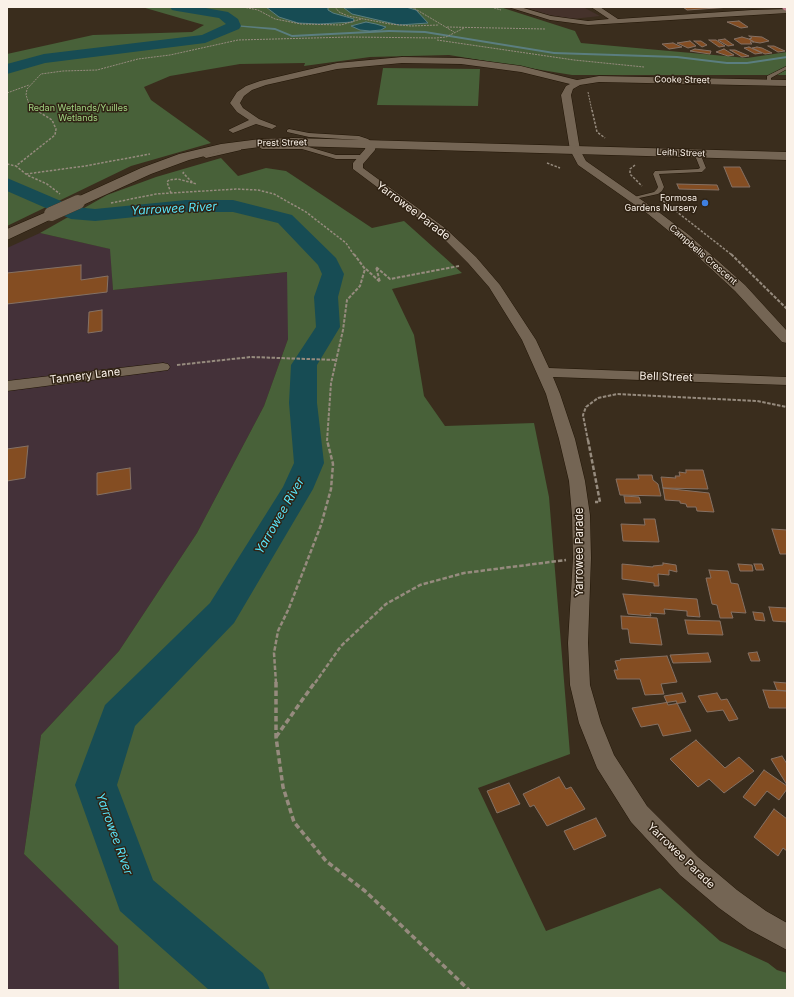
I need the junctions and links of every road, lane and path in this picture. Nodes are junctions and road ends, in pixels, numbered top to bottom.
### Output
1 (244, 7) edge
2 (335, 7) edge
3 (412, 7) edge
4 (512, 7) edge
5 (595, 7) edge
6 (780, 7) edge
7 (787, 11) edge
8 (752, 12) junction
9 (361, 19) junction
10 (618, 22) junction
11 (440, 25) junction
12 (447, 27) junction
13 (464, 28) junction
14 (551, 29) dead end
15 (454, 32) junction
16 (446, 37) junction
17 (427, 38) junction
18 (459, 43) junction
19 (645, 67) dead end
20 (787, 67) edge
21 (769, 82) junction
22 (787, 82) edge
23 (577, 83) junction
24 (31, 85) junction
25 (7, 93) edge
26 (256, 121) junction
27 (272, 126) dead end
28 (233, 130) dead end
29 (289, 131) dead end
30 (575, 150) junction
31 (367, 151) junction
32 (153, 153) dead end
33 (697, 153) junction
34 (206, 156) dead end
35 (787, 156) edge
36 (638, 163) dead end
37 (7, 164) edge
38 (16, 166) junction
39 (185, 171) dead end
40 (26, 174) junction
41 (193, 182) junction
42 (197, 184) dead end
43 (171, 193) junction
44 (60, 194) dead end
45 (653, 194) junction
46 (632, 199) junction
47 (104, 204) dead end
48 (7, 235) edge
49 (474, 263) junction
50 (365, 269) junction
51 (787, 309) edge
52 (787, 339) edge
53 (336, 360) junction
54 (163, 367) joint
55 (544, 372) junction
56 (787, 381) edge
57 (7, 386) edge
58 (787, 408) edge
59 (584, 412) dead end
60 (582, 558) junction
61 (276, 737) junction
62 (787, 937) edge
63 (469, 990) edge

1 - 9 path
2 - 9 path
3 - 11 path
4 - 10 street
5 - 10 street
6 - 8 street
7 - 8 street
8 - 10 street
9 - 11 path
11 - 12 path
12 - 13 path
12 - 15 path
13 - 14 path
13 - 15 path
15 - 16 path
16 - 17 path
16 - 18 path
17 - 18 path
17 - 24 path
18 - 19 path
20 - 21 lane
21 - 22 street, Cooke Street
21 - 23 street, Cooke Street
23 - 26 street
23 - 30 street, Campbells Crescent
24 - 25 path
24 - 38 path
26 - 27 street
26 - 28 street
29 - 31 lane
30 - 31 main road, Prest Street
30 - 33 main road, Leith Street
30 - 46 street, Campbells Crescent
31 - 34 lane
31 - 48 main road, Prest Street, bridge
31 - 49 street, Yarrowee Parade
32 - 40 path
33 - 35 main road, Leith Street
33 - 45 lane
36 - 45 path
37 - 38 path
38 - 40 path
39 - 41 path
40 - 44 path
41 - 42 path
41 - 43 path
43 - 47 path
43 - 50 path
45 - 46 lane
45 - 51 path
46 - 52 street, Campbells Crescent
49 - 50 path
49 - 55 street, Yarrowee Parade
50 - 53 path
53 - 54 path
53 - 61 path
54 - 57 street, Tannery Lane
55 - 56 street, Bell Street
55 - 60 street, Yarrowee Parade
58 - 59 path
60 - 61 path
60 - 62 street, Yarrowee Parade
61 - 63 path

